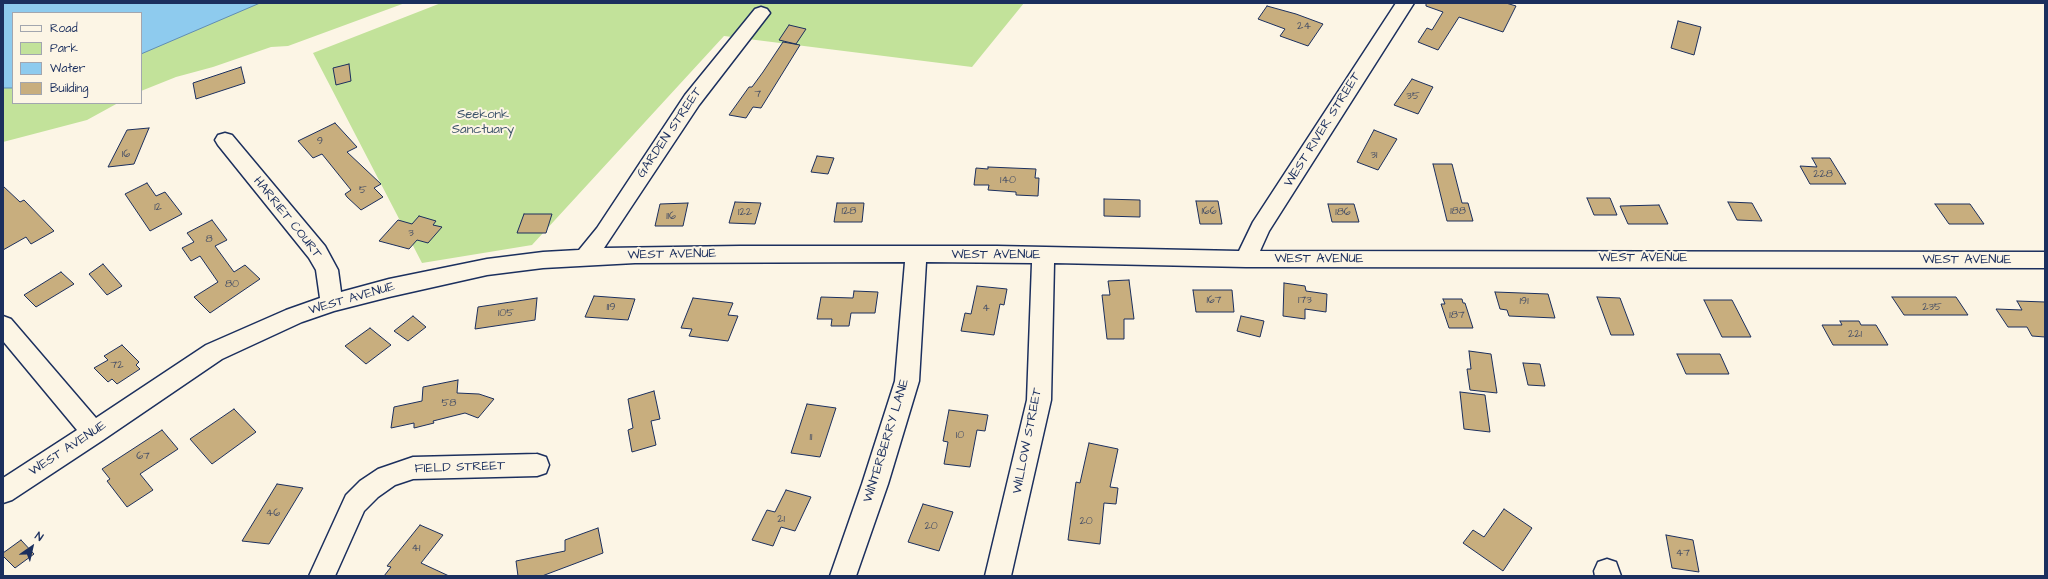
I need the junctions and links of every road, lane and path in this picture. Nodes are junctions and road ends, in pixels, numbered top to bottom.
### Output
1 (1404, 3) edge
2 (761, 13) dead end
3 (225, 140) dead end
4 (916, 255) junction
5 (1043, 255) junction
6 (585, 257) junction
7 (1246, 259) junction
8 (2045, 260) edge
9 (332, 303) junction
10 (3, 325) edge
11 (94, 433) junction
12 (537, 465) dead end
13 (3, 492) edge
14 (322, 576) edge
15 (843, 576) edge
16 (998, 576) edge

1 - 7 street, WEST RIVER STREET
2 - 6 street, GARDEN STREET
3 - 9 street, HARRIET COURT
4 - 5 street, WEST AVENUE
4 - 6 street, WEST AVENUE
4 - 15 street, WINTERBERRY LANE
5 - 7 street, WEST AVENUE
5 - 16 street, WILLOW STREET
6 - 9 street, WEST AVENUE
7 - 8 street, WEST AVENUE
9 - 11 street, WEST AVENUE
10 - 11 street
11 - 13 street, WEST AVENUE
12 - 14 street, FIELD STREET

